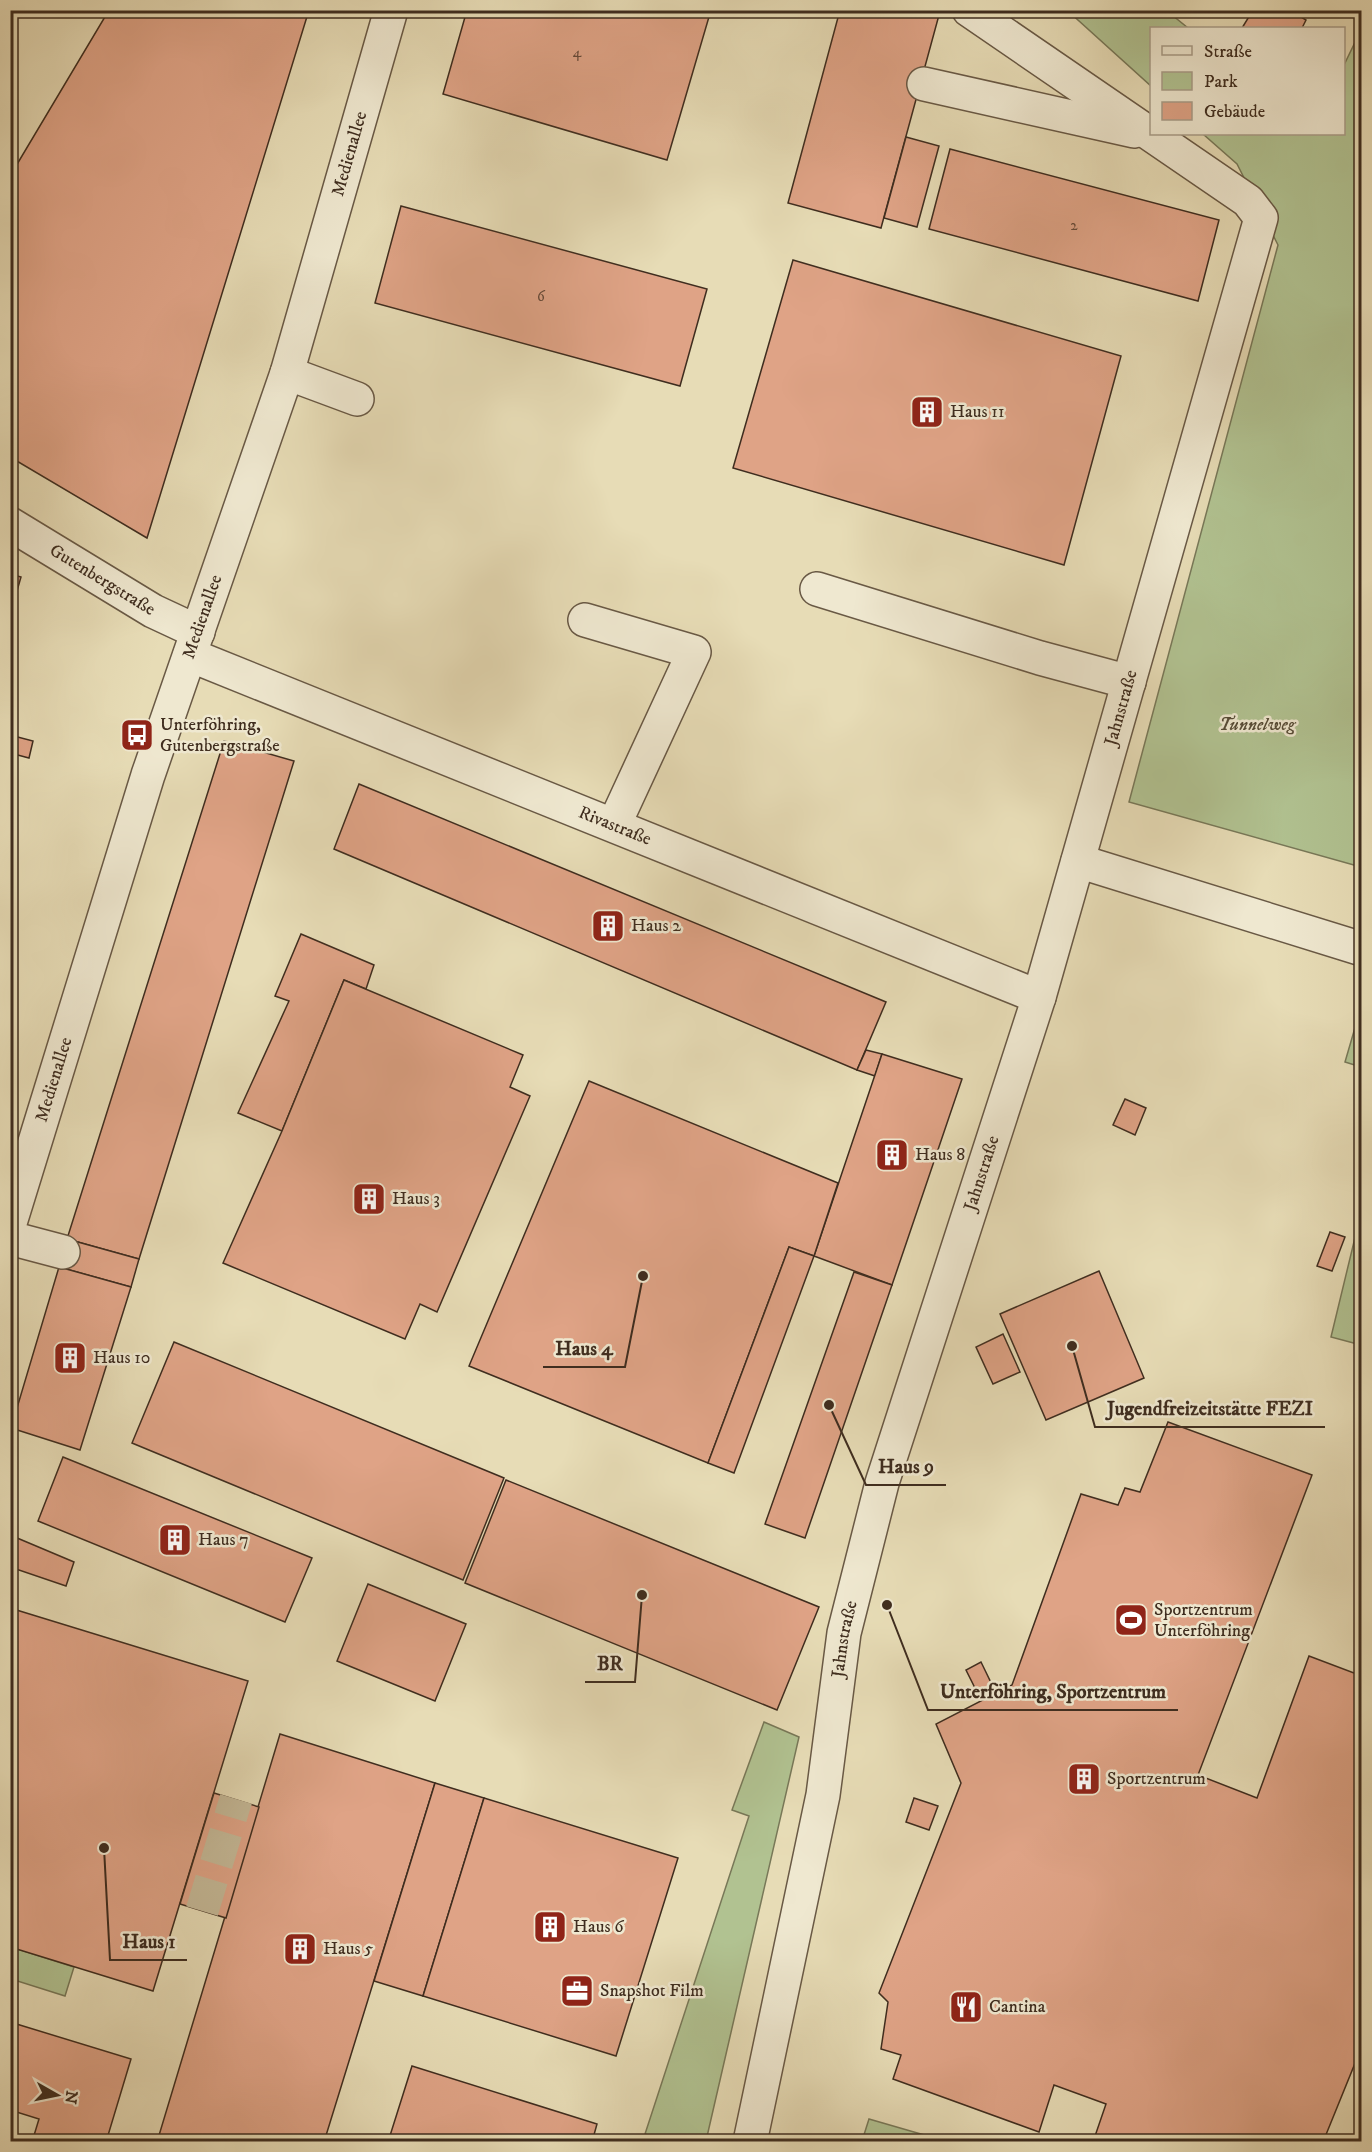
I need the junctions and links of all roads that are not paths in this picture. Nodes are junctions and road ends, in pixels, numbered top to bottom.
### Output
1 (391, 10) edge
2 (969, 10) edge
3 (924, 84) dead end
4 (1150, 134) joint
5 (1151, 135) edge
6 (287, 372) junction
7 (357, 399) dead end
8 (10, 524) edge
9 (817, 589) dead end
10 (585, 620) dead end
11 (194, 643) junction
12 (1129, 682) junction
13 (614, 825) junction
14 (1078, 861) junction
15 (1362, 949) edge
16 (1039, 997) junction
17 (10, 1223) edge
18 (10, 1238) edge
19 (63, 1252) dead end
20 (750, 2142) edge

1 - 6 street, Medienallee
2 - 4 street
3 - 4 street
5 - 12 street, Jahnstraße
6 - 7 street
6 - 11 street, Medienallee
8 - 11 street, Gutenbergstraße
9 - 12 street
10 - 13 street
11 - 13 street, Rivastraße
11 - 17 street, Medienallee
12 - 14 street, Jahnstraße
13 - 16 street, Rivastraße
14 - 15 street
14 - 16 street, Jahnstraße
16 - 20 street, Jahnstraße
18 - 19 street

